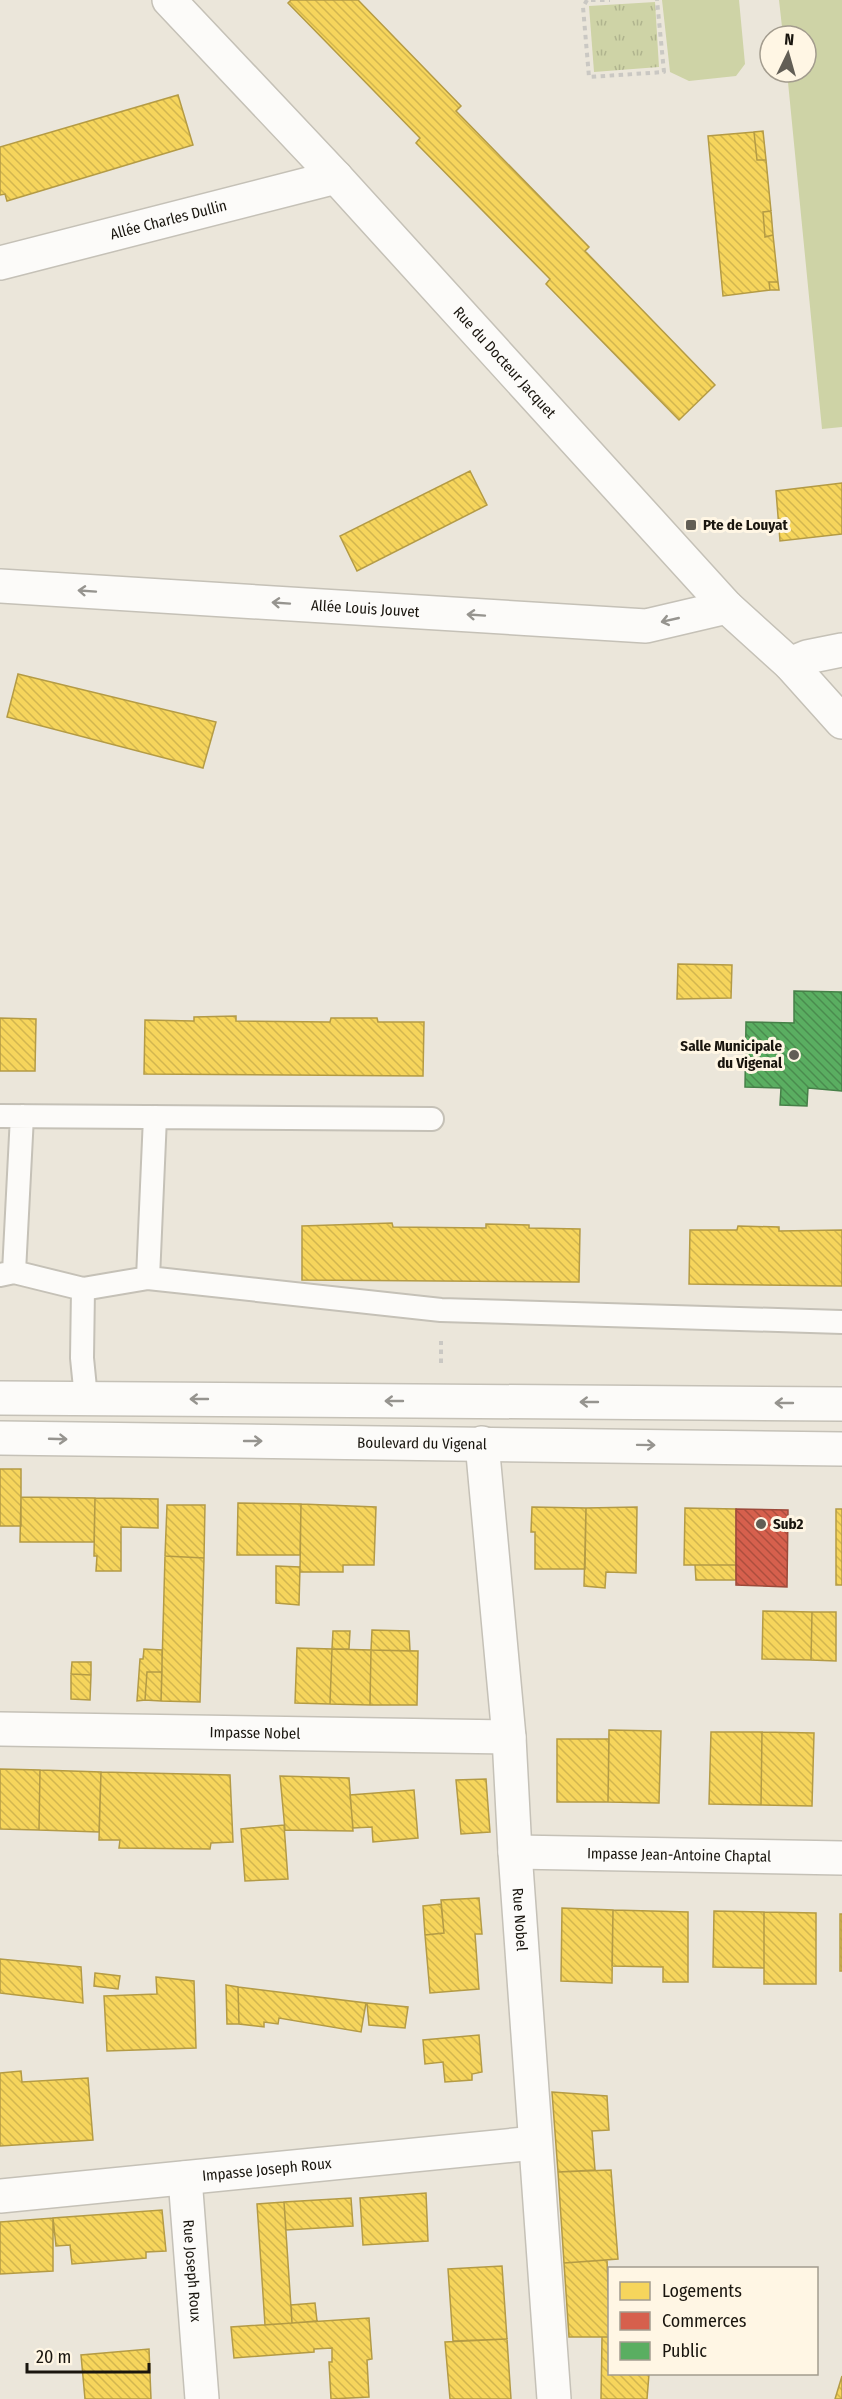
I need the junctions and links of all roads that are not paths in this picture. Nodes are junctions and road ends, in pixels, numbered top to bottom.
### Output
1 (169, 0) edge
2 (336, 177) junction
3 (0, 264) edge
4 (0, 586) edge
5 (727, 607) junction
6 (842, 650) edge
7 (790, 664) junction
8 (842, 722) edge
9 (11, 1116) edge
10 (155, 1117) junction
11 (432, 1119) dead end
12 (7, 1274) edge
13 (148, 1278) junction
14 (83, 1289) junction
15 (842, 1322) edge
16 (0, 1398) edge
17 (86, 1398) junction
18 (842, 1404) edge
19 (0, 1438) edge
20 (483, 1443) junction
21 (842, 1449) edge
22 (0, 1729) edge
23 (509, 1737) junction
24 (515, 1851) junction
25 (842, 1858) edge
26 (535, 2143) junction
27 (185, 2178) junction
28 (0, 2196) edge
29 (202, 2399) edge
30 (554, 2399) edge

1 - 2 street, Rue du Docteur Jacquet
2 - 3 street, Allée Charles Dullin
2 - 5 street, Rue du Docteur Jacquet
5 -> 4 street, Allée Louis Jouvet
5 - 7 street, Rue du Docteur Jacquet
6 - 7 street
7 - 8 street, Rue du Docteur Jacquet
9 - 10 lane
9 - 12 lane
10 - 11 lane
10 - 13 lane
12 - 14 lane
13 - 14 lane
13 - 15 lane
14 - 17 lane
16 - 17 street
18 -> 17 street
19 -> 20 street, Boulevard du Vigenal
20 -> 21 street, Boulevard du Vigenal
20 - 23 street, Rue Nobel
22 - 23 street, Impasse Nobel
23 - 24 street, Rue Nobel
24 - 25 street, Impasse Jean-Antoine Chaptal
24 - 26 street, Rue Nobel
26 - 27 street, Impasse Joseph Roux
26 - 30 street, Rue Nobel
27 - 28 street, Impasse Joseph Roux
27 - 29 street, Rue Joseph Roux

